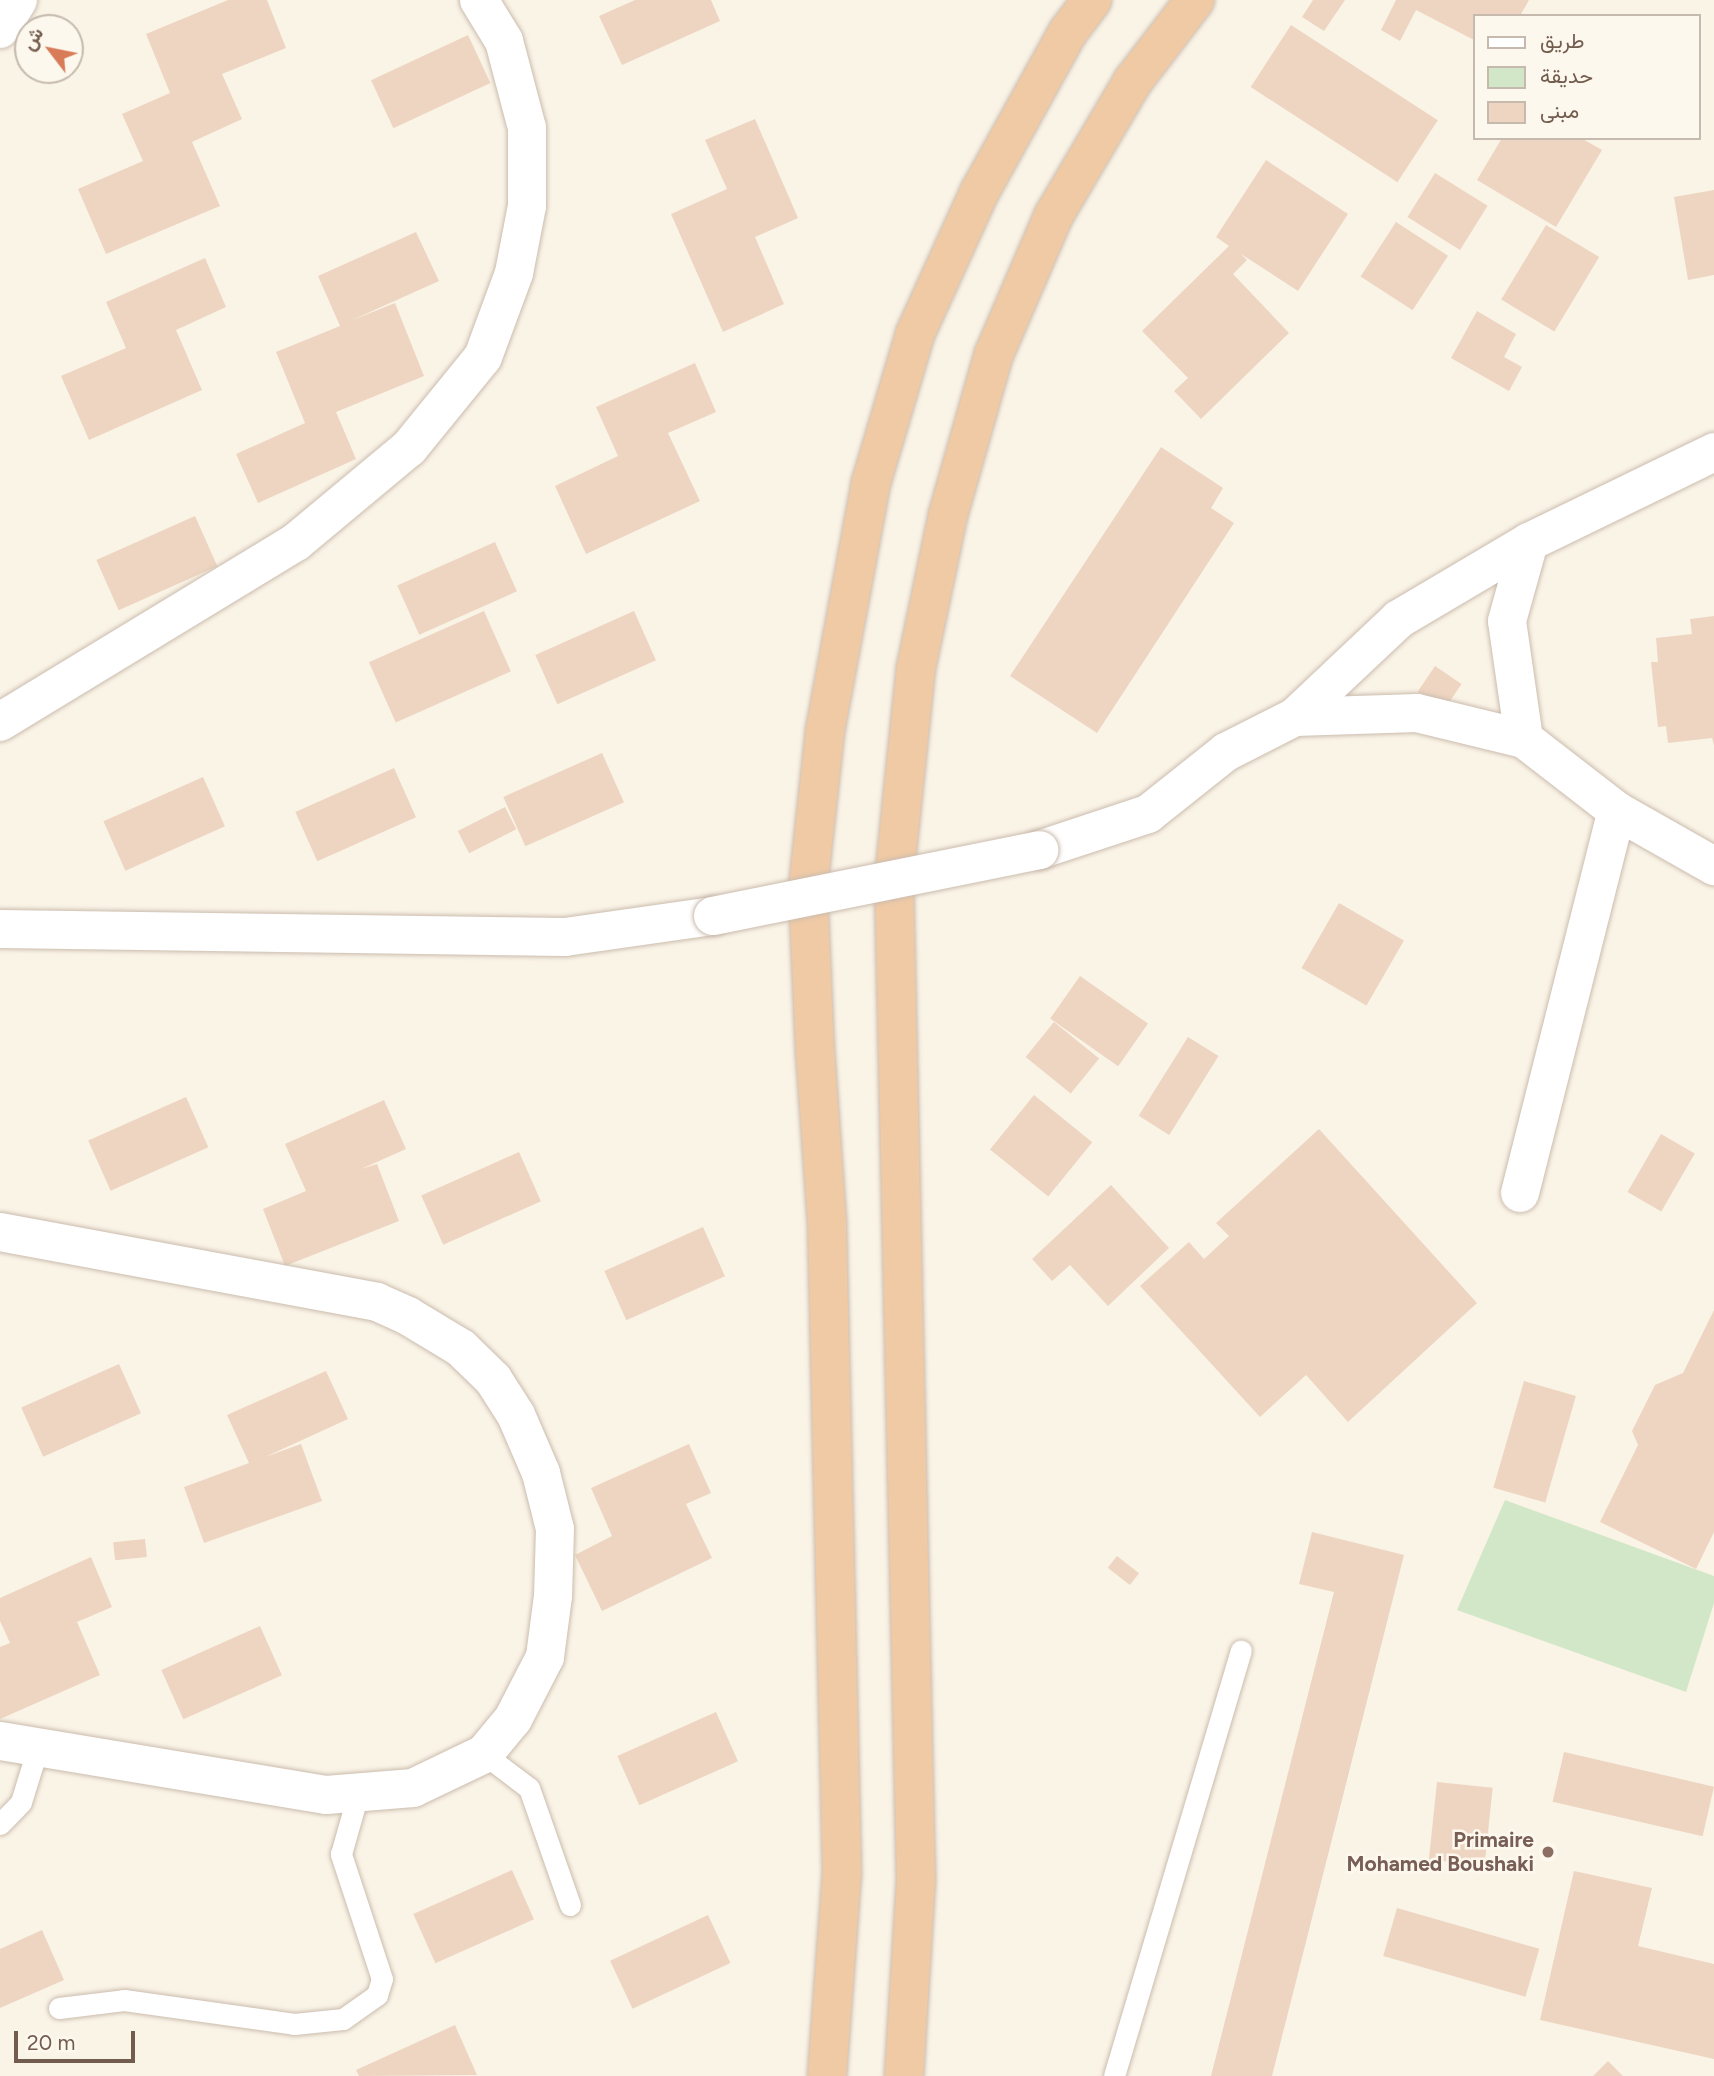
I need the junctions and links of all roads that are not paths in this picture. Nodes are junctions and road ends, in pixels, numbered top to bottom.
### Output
1 (18, 0) edge
2 (479, 0) edge
3 (1092, 0) edge
4 (1195, 0) edge
5 (0, 29) edge
6 (1714, 452) edge
7 (1529, 542) junction
8 (1295, 718) junction
9 (0, 722) edge
10 (1524, 739) junction
11 (1617, 811) junction
12 (1714, 866) edge
13 (2, 934) edge
14 (1520, 1193) dead end
15 (0, 1232) edge
16 (1241, 1651) dead end
17 (0, 1741) edge
18 (38, 1747) junction
19 (484, 1754) junction
20 (358, 1794) junction
21 (0, 1824) edge
22 (570, 1905) dead end
23 (59, 2008) dead end
24 (827, 2076) edge
25 (904, 2076) edge
26 (1114, 2076) edge

1 - 5 street
2 - 9 street
3 - 24 highway
4 - 25 highway
6 - 7 street
7 - 8 street
7 - 10 street
8 - 10 street
8 - 13 street, bridge
10 - 11 street
11 - 12 street
11 - 14 street
15 - 19 street
16 - 26 lane
17 - 18 street
18 - 20 street
18 - 21 lane
19 - 20 street
19 - 22 lane
20 - 23 lane

